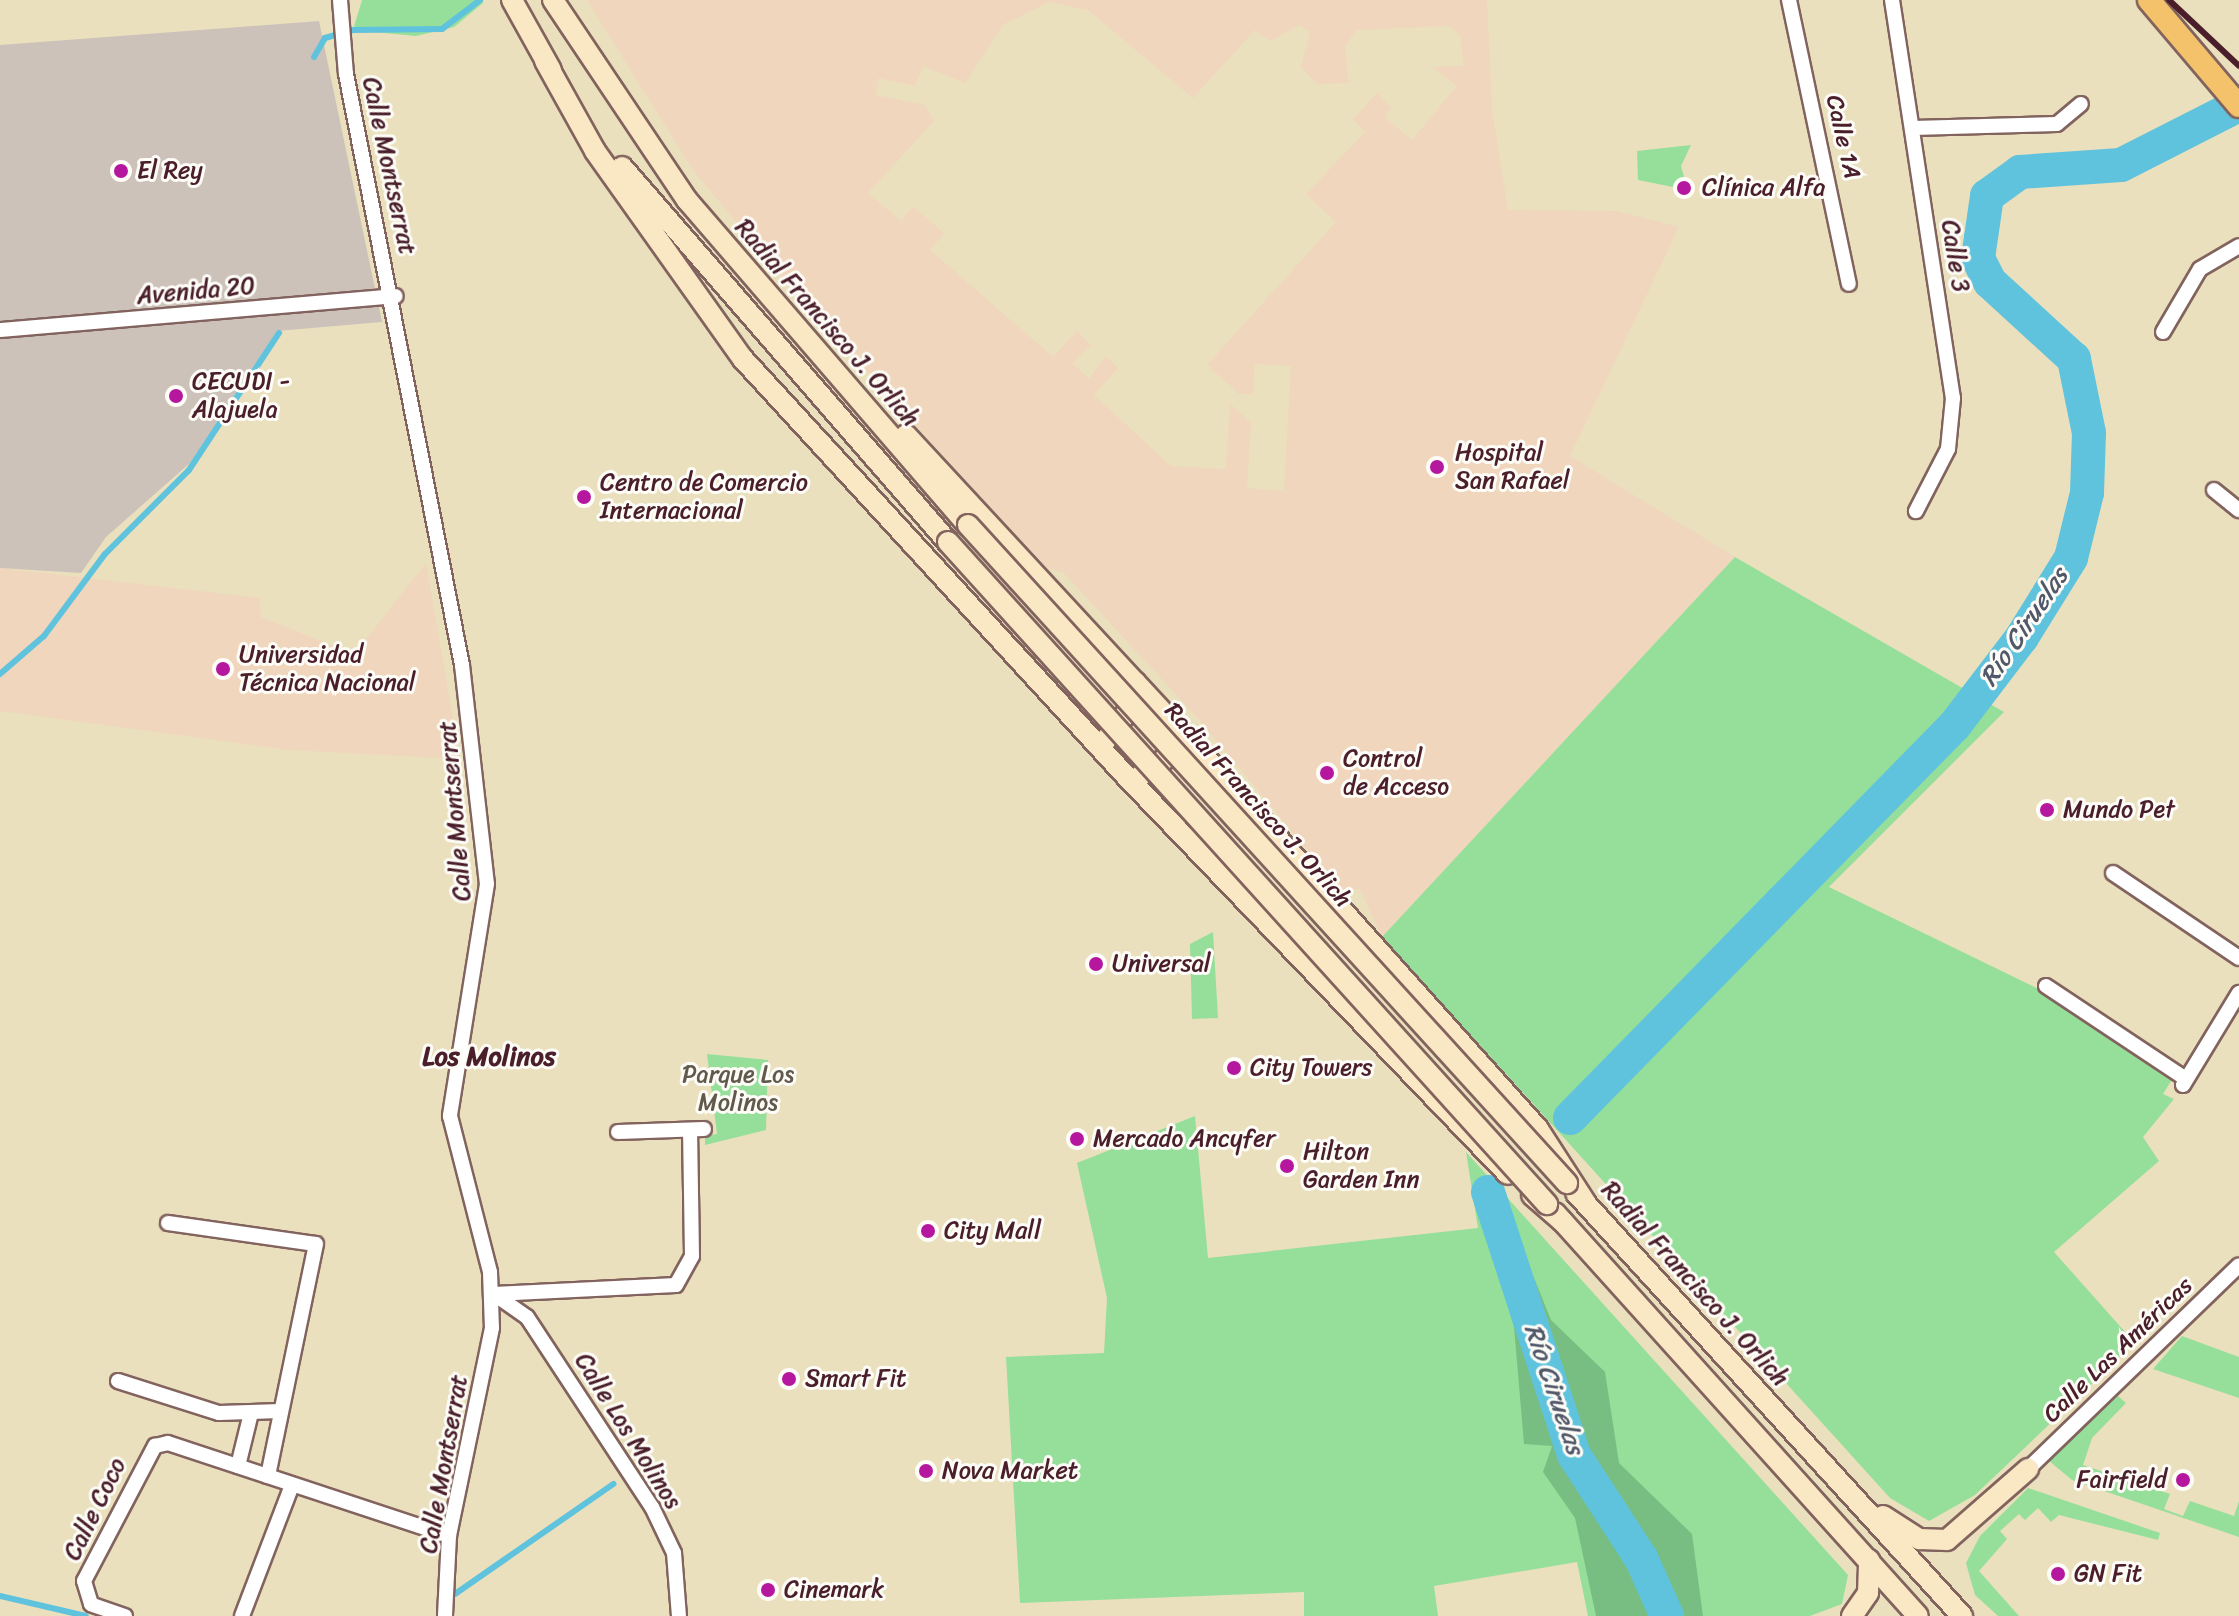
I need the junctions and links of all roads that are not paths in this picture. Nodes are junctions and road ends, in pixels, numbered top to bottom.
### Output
1 (340, 0) edge
2 (512, 0) edge
3 (553, 0) edge
4 (1789, 0) edge
5 (1892, 0) edge
6 (2149, 0) edge
7 (545, 61) junction
8 (2081, 104) dead end
9 (2239, 106) edge
10 (1913, 128) junction
11 (2239, 246) edge
12 (738, 261) junction
13 (1849, 284) dead end
14 (396, 296) junction
15 (0, 330) edge
16 (2163, 332) dead end
17 (2214, 490) dead end
18 (2239, 510) edge
19 (1916, 511) dead end
20 (1135, 682) junction
21 (1100, 747) junction
22 (1202, 754) junction
23 (1132, 782) junction
24 (2113, 873) dead end
25 (2239, 958) edge
26 (2046, 986) dead end
27 (2239, 993) edge
28 (618, 1132) dead end
29 (1585, 1202) junction
30 (1563, 1222) junction
31 (168, 1223) dead end
32 (2239, 1265) edge
33 (494, 1294) junction
34 (118, 1381) dead end
35 (281, 1411) junction
36 (250, 1417) junction
37 (238, 1466) junction
38 (2028, 1469) joint
39 (1834, 1475) junction
40 (268, 1476) junction
41 (292, 1485) junction
42 (449, 1536) junction
43 (1869, 1560) junction
44 (125, 1616) edge
45 (242, 1616) edge
46 (445, 1616) edge
47 (679, 1616) edge
48 (1852, 1616) edge
49 (1918, 1616) edge
50 (1964, 1616) edge

1 - 14 street, Calle Montserrat
2 - 7 main road
3 - 12 main road, Radial Francisco J. Orlich
4 - 13 street, Calle 1A
5 - 10 street, Calle 3
6 - 9 main road
7 - 21 main road
7 - 30 main road, bridge
8 - 10 street
10 - 19 street, Calle 3
11 - 16 street
12 - 20 main road
12 - 29 main road, Radial Francisco J. Orlich, bridge
14 - 15 street, Avenida 20
14 - 33 street, Calle Montserrat
17 - 18 street
20 - 21 main road
20 - 22 main road
21 - 23 main road
22 - 23 main road
22 - 29 main road
23 - 30 main road
24 - 25 street
26 - 27 street
28 - 33 street
29 - 39 main road, Radial Francisco J. Orlich
30 - 43 main road
31 - 35 street
32 - 38 street, Calle Las Américas
33 - 42 street, Calle Montserrat
33 - 47 street, Calle Los Molinos
34 - 36 street
35 - 36 street
35 - 40 street
36 - 37 street
37 - 40 street, Calle Coco
37 - 44 street, Calle Coco
38 - 39 main road
39 - 50 main road, Radial Francisco J. Orlich
40 - 41 street, Calle Coco
41 - 42 street, Calle Coco
41 - 45 street
42 - 46 street, Calle Montserrat
43 - 48 main road
43 - 49 main road

